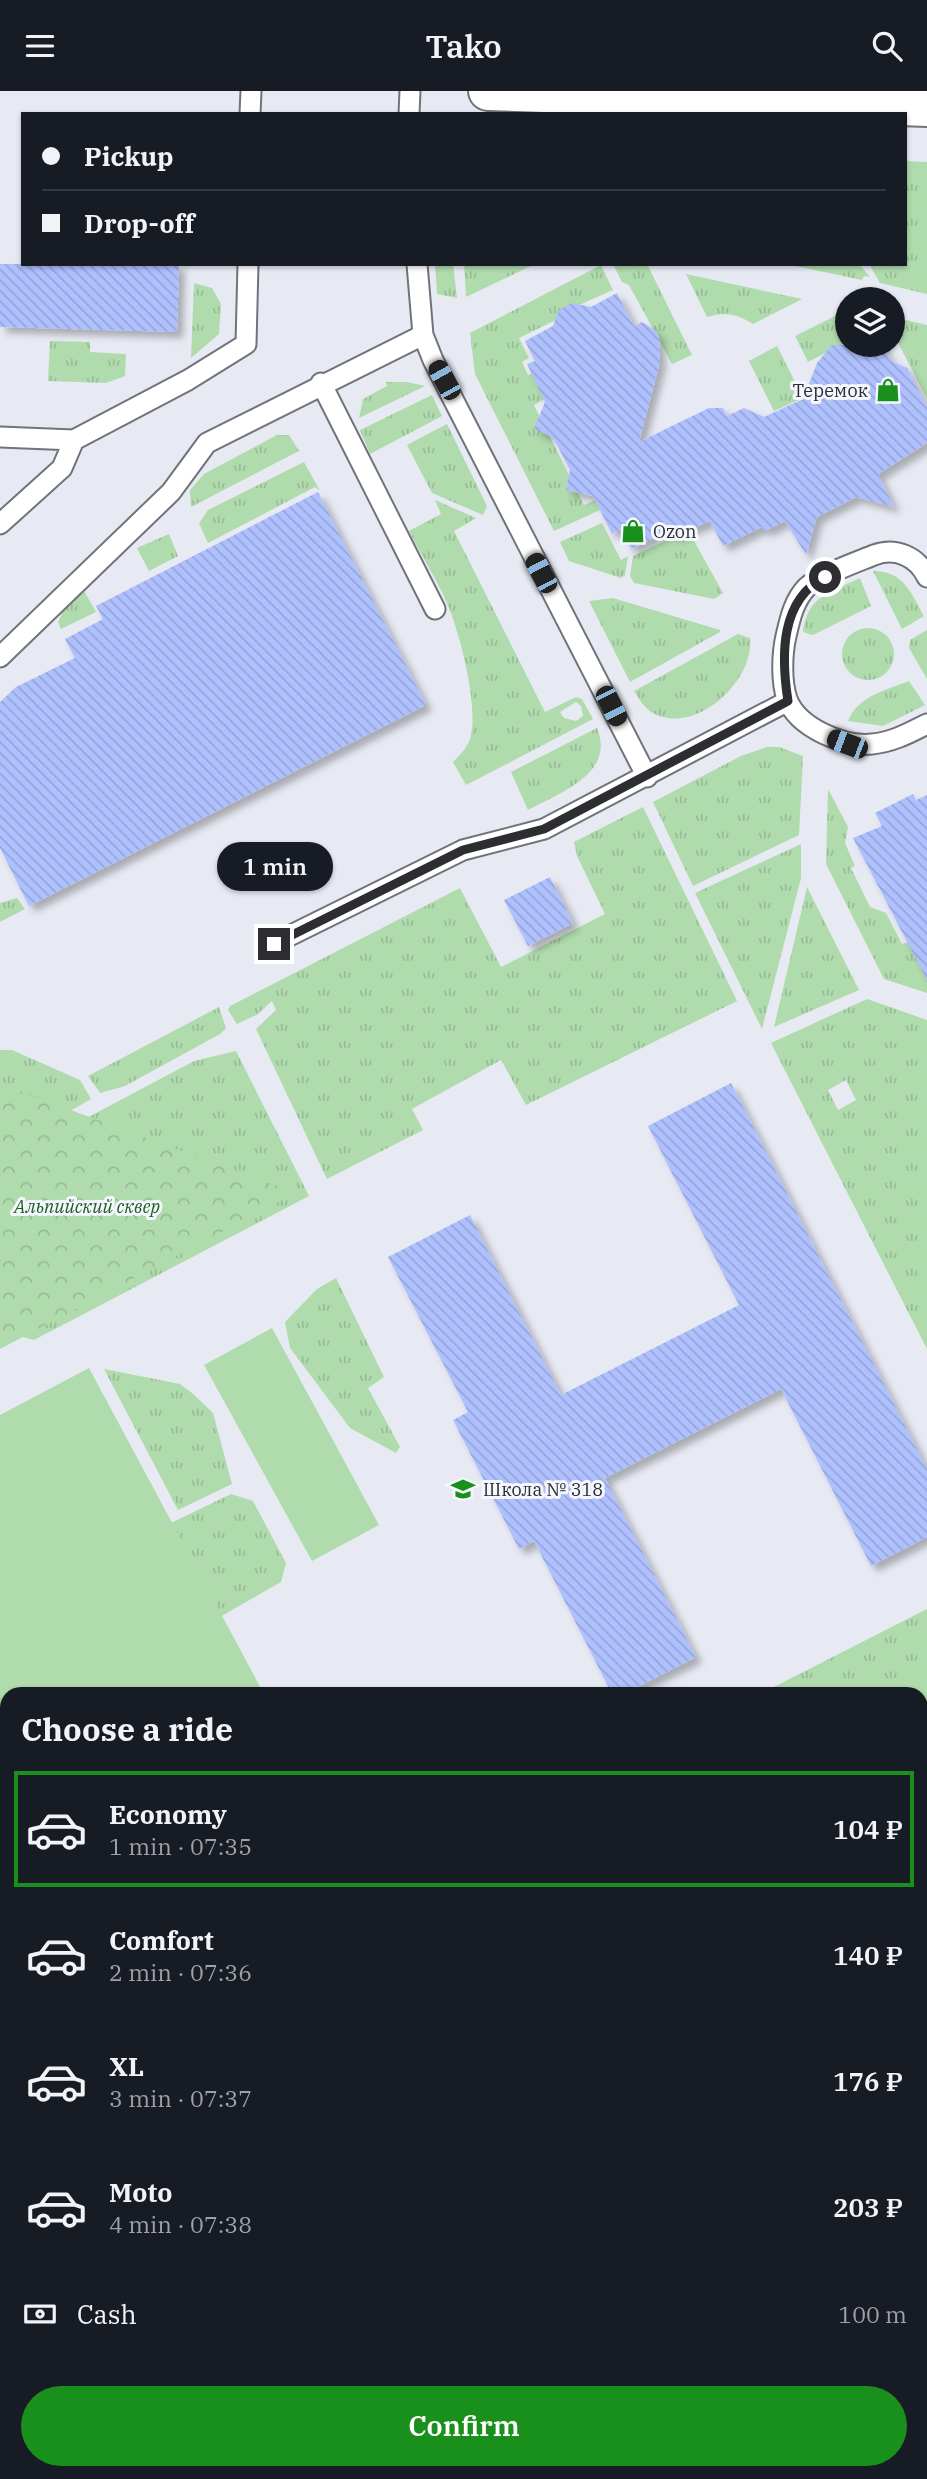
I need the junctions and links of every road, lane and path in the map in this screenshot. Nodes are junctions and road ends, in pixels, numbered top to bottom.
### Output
1 (251, 91) edge
2 (410, 91) edge
3 (488, 91) edge
4 (651, 94) edge
5 (927, 107) edge
6 (250, 112) edge
7 (409, 112) edge
8 (248, 266) edge
9 (417, 266) edge
10 (423, 335) junction
11 (321, 383) junction
12 (0, 437) edge
13 (74, 440) junction
14 (0, 524) edge
15 (927, 576) edge
16 (435, 609) dead end
17 (0, 657) edge
18 (788, 701) junction
19 (927, 724) edge
20 (646, 777) junction
21 (274, 944) dead end

1 - 6 lane
2 - 7 lane
3 - 4 street
4 - 5 street
8 - 13 lane
9 - 10 lane
10 - 11 lane
10 - 20 lane
11 - 16 lane
11 - 17 lane
12 - 13 lane
13 - 14 lane
15 - 18 lane
18 - 19 lane
18 - 20 lane
20 - 21 lane

